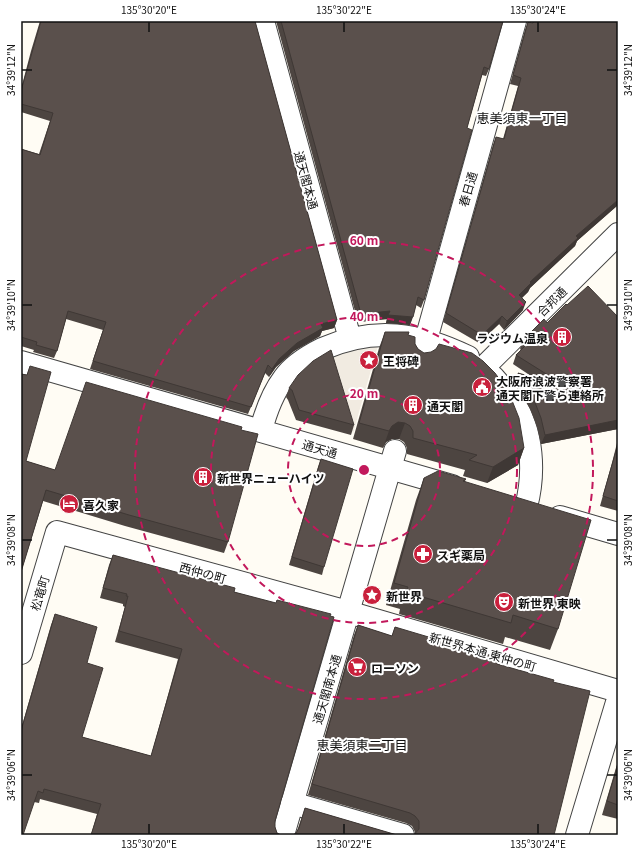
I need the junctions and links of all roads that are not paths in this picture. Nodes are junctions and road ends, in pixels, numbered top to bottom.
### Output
1 (264, 21) edge
2 (515, 21) edge
3 (618, 234) edge
4 (350, 339) junction
5 (423, 348) junction
6 (21, 362) edge
7 (484, 367) junction
8 (261, 430) junction
9 (392, 460) junction
10 (473, 492) edge
11 (57, 532) joint
12 (618, 534) edge
13 (348, 612) junction
14 (21, 654) edge
15 (618, 691) edge
16 (618, 699) edge
17 (292, 803) junction
18 (363, 829) edge
19 (283, 835) edge
20 (403, 835) edge
21 (577, 835) edge

1 - 4 street, 通天閣本通
2 - 5 street, 春日通
3 - 7 street, 合邦通
4 - 5 street
4 - 8 street
5 - 7 street
6 - 8 street, 通天通
7 - 12 street
8 - 9 street, 通天通
9 - 10 street, 通天通
9 - 13 street, 通天閣南本通
11 - 13 street, 西仲の町
11 - 14 street, 松竜町
13 - 15 street, 新世界本通 東仲の町
13 - 17 street, 通天閣南本通
16 - 21 street
17 - 18 street
17 - 19 street, 通天閣南本通
18 - 20 street

